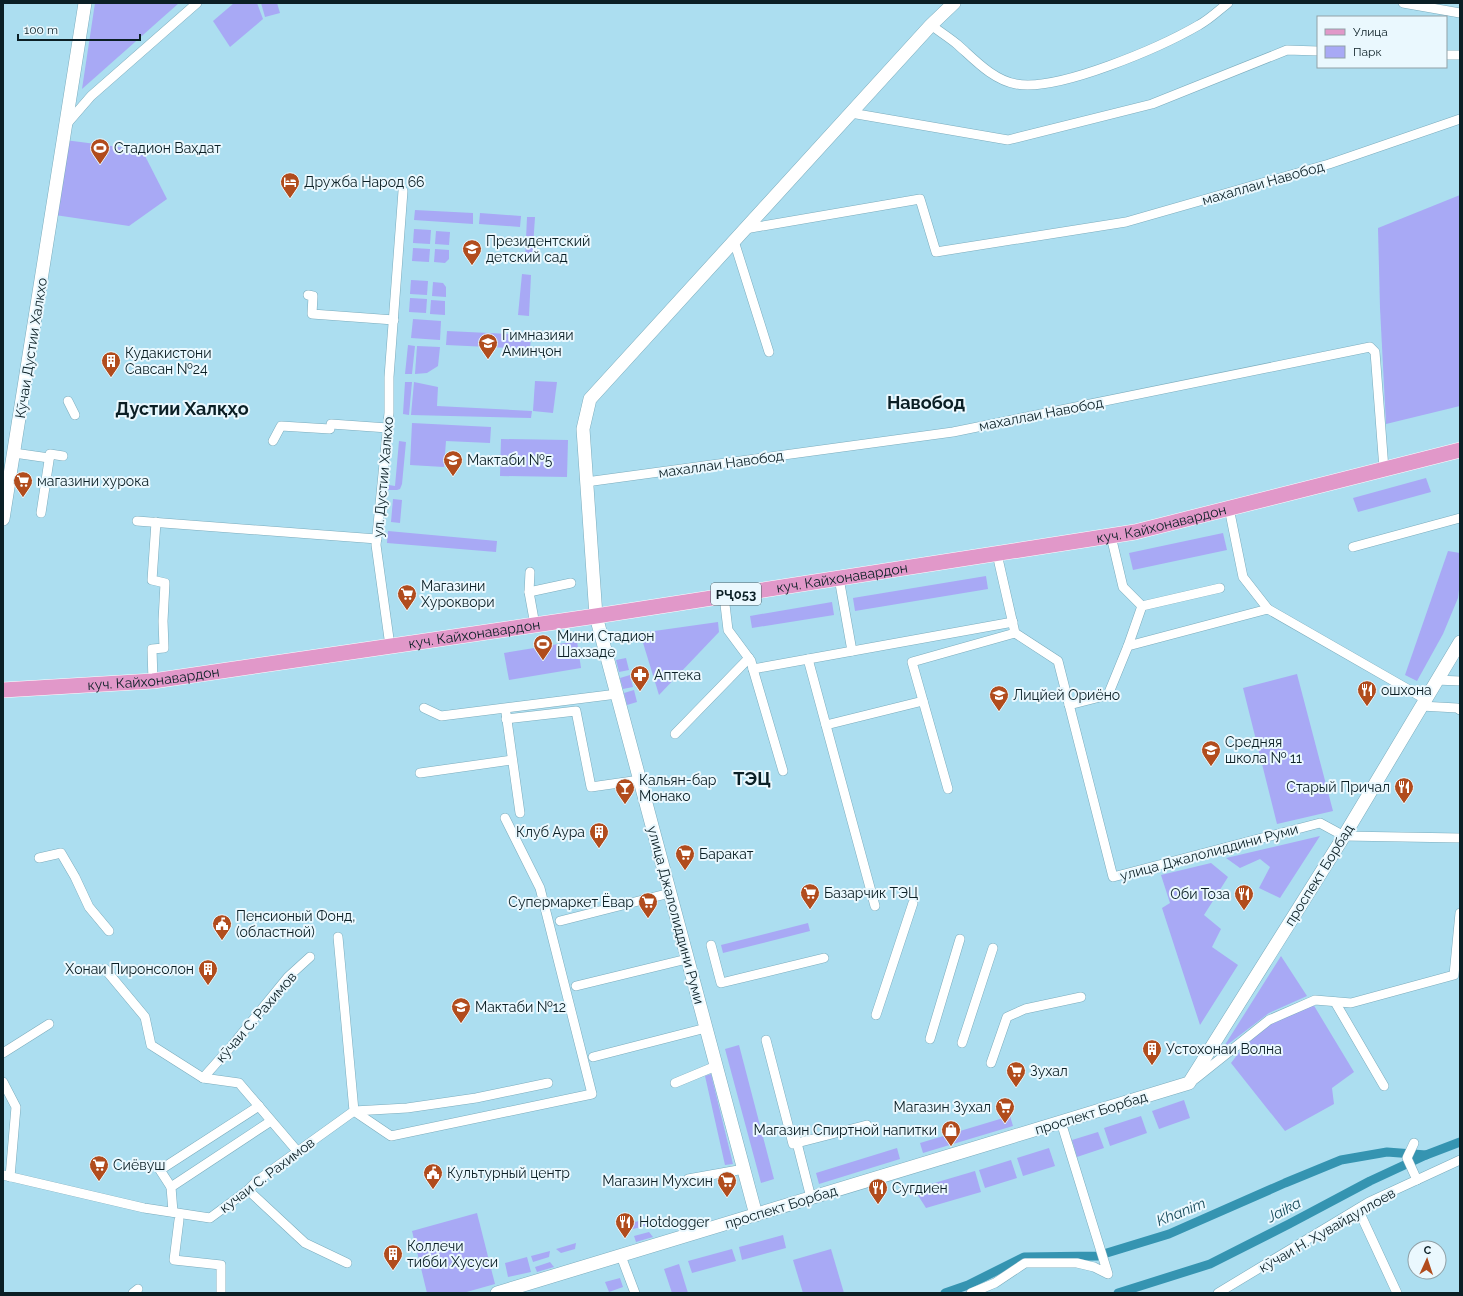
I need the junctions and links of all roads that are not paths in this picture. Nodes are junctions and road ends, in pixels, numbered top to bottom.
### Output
1 (85, 3) edge
2 (197, 3) edge
3 (954, 3) edge
4 (1228, 3) edge
5 (1403, 3) edge
6 (1460, 13) edge
7 (932, 25) junction
8 (1317, 51) edge
9 (1447, 55) edge
10 (1460, 56) edge
11 (851, 113) junction
12 (1460, 119) edge
13 (64, 127) junction
14 (403, 191) dead end
15 (745, 229) junction
16 (734, 241) junction
17 (308, 295) dead end
18 (394, 320) junction
19 (769, 352) dead end
20 (68, 401) dead end
21 (75, 415) dead end
22 (388, 428) junction
23 (273, 441) dead end
24 (1460, 450) edge
25 (14, 453) junction
26 (63, 456) dead end
27 (49, 458) junction
28 (1384, 469) junction
29 (586, 482) junction
30 (1229, 508) junction
31 (41, 513) dead end
32 (1460, 518) edge
33 (3, 519) edge
34 (137, 521) dead end
35 (156, 522) junction
36 (1111, 536) junction
37 (377, 539) junction
38 (1352, 547) dead end
39 (997, 554) junction
40 (530, 572) dead end
41 (839, 578) junction
42 (571, 583) dead end
43 (1220, 588) dead end
44 (529, 592) junction
45 (724, 596) junction
46 (1142, 606) junction
47 (1268, 609) junction
48 (596, 616) junction
49 (1013, 622) junction
50 (535, 625) junction
51 (1015, 633) junction
52 (1460, 642) edge
53 (390, 646) junction
54 (1128, 646) junction
55 (852, 651) junction
56 (749, 658) junction
57 (808, 659) junction
58 (753, 669) junction
59 (1436, 680) junction
60 (1460, 680) edge
61 (153, 681) junction
62 (3, 690) edge
63 (617, 694) junction
64 (923, 701) junction
65 (1423, 703) junction
66 (1069, 705) junction
67 (424, 708) dead end
68 (505, 708) junction
69 (1460, 710) edge
70 (506, 719) junction
71 (826, 725) junction
72 (674, 734) dead end
73 (512, 760) junction
74 (783, 771) dead end
75 (420, 773) dead end
76 (640, 780) junction
77 (948, 789) dead end
78 (520, 814) dead end
79 (505, 818) dead end
80 (1344, 836) junction
81 (1460, 838) edge
82 (39, 858) dead end
83 (670, 893) junction
84 (913, 904) dead end
85 (875, 906) dead end
86 (1460, 913) edge
87 (560, 921) dead end
88 (109, 931) dead end
89 (338, 937) dead end
90 (960, 939) dead end
91 (711, 945) dead end
92 (993, 948) dead end
93 (310, 957) dead end
94 (824, 958) dead end
95 (1458, 958) edge
96 (687, 959) junction
97 (105, 969) dead end
98 (576, 986) dead end
99 (1081, 997) dead end
100 (1335, 1002) junction
101 (876, 1015) dead end
102 (49, 1024) dead end
103 (706, 1028) junction
104 (930, 1039) dead end
105 (768, 1041) dead end
106 (962, 1043) dead end
107 (3, 1053) edge
108 (593, 1057) dead end
109 (991, 1063) dead end
110 (716, 1066) junction
111 (203, 1078) junction
112 (3, 1082) edge
113 (548, 1083) dead end
114 (675, 1083) dead end
115 (1189, 1083) junction
116 (1384, 1086) dead end
117 (259, 1106) junction
118 (354, 1111) junction
119 (272, 1121) junction
120 (1061, 1122) junction
121 (867, 1125) dead end
122 (1414, 1143) dead end
123 (797, 1144) junction
124 (298, 1152) junction
125 (1460, 1160) edge
126 (744, 1169) junction
127 (6, 1176) edge
128 (688, 1179) dead end
129 (1418, 1180) junction
130 (171, 1187) junction
131 (248, 1190) junction
132 (811, 1198) junction
133 (1358, 1209) junction
134 (173, 1212) junction
135 (756, 1215) junction
136 (179, 1220) dead end
137 (621, 1256) junction
138 (347, 1263) dead end
139 (221, 1293) edge
140 (497, 1293) edge
141 (635, 1293) edge
142 (971, 1293) edge
143 (1218, 1293) edge
144 (1397, 1293) edge

1 - 13 street, Кӯчаи Дустии Халкхо
2 - 13 street
3 - 7 street, улица Джалолиддини Руми
4 - 7 street
5 - 6 street
7 - 11 street, улица Джалолиддини Руми
8 - 11 street
9 - 10 street
11 - 15 street, улица Джалолиддини Руми
12 - 15 street, махаллаи Навобод
13 - 25 street, Кӯчаи Дустии Халкхо
14 - 18 street, ул. Дустии Халкхо
15 - 16 street, улица Джалолиддини Руми
16 - 19 street
16 - 29 street, улица Джалолиддини Руми
17 - 18 street
18 - 22 street, ул. Дустии Халкхо
20 - 21 street
22 - 23 street
22 - 37 street, ул. Дустии Халкхо
24 - 28 main road, куч. Кайхонавардон / РҶ053
25 - 27 street
25 - 33 street, Кӯчаи Дустии Халкхо
26 - 27 street
27 - 31 street
28 - 29 street, махаллаи Навобод
28 - 30 main road, куч. Кайхонавардон / РҶ053
29 - 48 street, улица Джалолиддини Руми
30 - 36 main road, куч. Кайхонавардон / РҶ053
30 - 47 street
32 - 38 street
34 - 35 street
35 - 37 street
35 - 61 street
36 - 39 main road, куч. Кайхонавардон / РҶ053
36 - 46 street
37 - 53 street, ул. Дустии Халкхо
39 - 41 main road, куч. Кайхонавардон / РҶ053
39 - 49 street
40 - 44 street
41 - 45 main road, куч. Кайхонавардон / РҶ053
41 - 55 street
42 - 44 street
43 - 46 street
44 - 50 street
45 - 48 main road, куч. Кайхонавардон / РҶ053
45 - 56 street
46 - 54 street
47 - 54 street
47 - 65 street
48 - 50 main road, куч. Кайхонавардон / РҶ053
48 - 63 street, улица Джалолиддини Руми
49 - 51 street
49 - 55 street
50 - 53 main road, куч. Кайхонавардон / РҶ053
51 - 64 street
51 - 66 street, улица Джалолиддини Руми
52 - 59 street, проспект Борбад
53 - 61 main road, куч. Кайхонавардон / РҶ053
54 - 66 street
55 - 57 street
56 - 58 street
56 - 72 street
57 - 58 street
57 - 71 street
58 - 74 street
59 - 60 street
59 - 65 street, проспект Борбад
61 - 62 main road, куч. Кайхонавардон / РҶ053
63 - 68 street
63 - 76 street, улица Джалолиддини Руми
64 - 71 street
64 - 77 street
65 - 69 street
65 - 80 street, проспект Борбад
66 - 80 street, улица Джалолиддини Руми
67 - 68 street
68 - 70 street
70 - 73 street
70 - 76 street
71 - 85 street
73 - 75 street
73 - 78 street
76 - 83 street, улица Джалолиддини Руми
79 - 118 street
80 - 81 street
80 - 115 street, проспект Борбад
82 - 88 street
83 - 87 street
83 - 96 street, улица Джалолиддини Руми
84 - 101 street
86 - 95 street
89 - 118 street
90 - 104 street
91 - 94 street
92 - 106 street
93 - 111 street, кӯчаи С. Рахимов
95 - 100 street
96 - 98 street
96 - 103 street, улица Джалолиддини Руми
97 - 111 street
99 - 109 street
100 - 115 street
100 - 116 street
102 - 107 street
103 - 108 street
103 - 110 street, улица Джалолиддини Руми
105 - 123 street
110 - 114 street
110 - 126 street, улица Джалолиддини Руми
111 - 117 street
112 - 127 street
113 - 118 street
115 - 120 street, проспект Борбад
117 - 119 street
117 - 130 street
118 - 124 street, кучаи С. Рахимов
119 - 124 street
119 - 130 street
120 - 132 street, проспект Борбад
120 - 142 street
121 - 123 street
122 - 129 street
123 - 132 street
124 - 131 street, кучаи С. Рахимов
125 - 129 street, кӯчаи Н. Ҳувайдуллоев
126 - 128 street
126 - 135 street, улица Джалолиддини Руми
127 - 134 street, кучаи С. Рахимов
129 - 133 street, кӯчаи Н. Ҳувайдуллоев
130 - 134 street
131 - 134 street, кучаи С. Рахимов
131 - 138 street
132 - 135 street, проспект Борбад
133 - 143 street, кӯчаи Н. Ҳувайдуллоев
133 - 144 street
135 - 137 street, проспект Борбад
136 - 139 street
137 - 140 street, проспект Борбад
137 - 141 street

